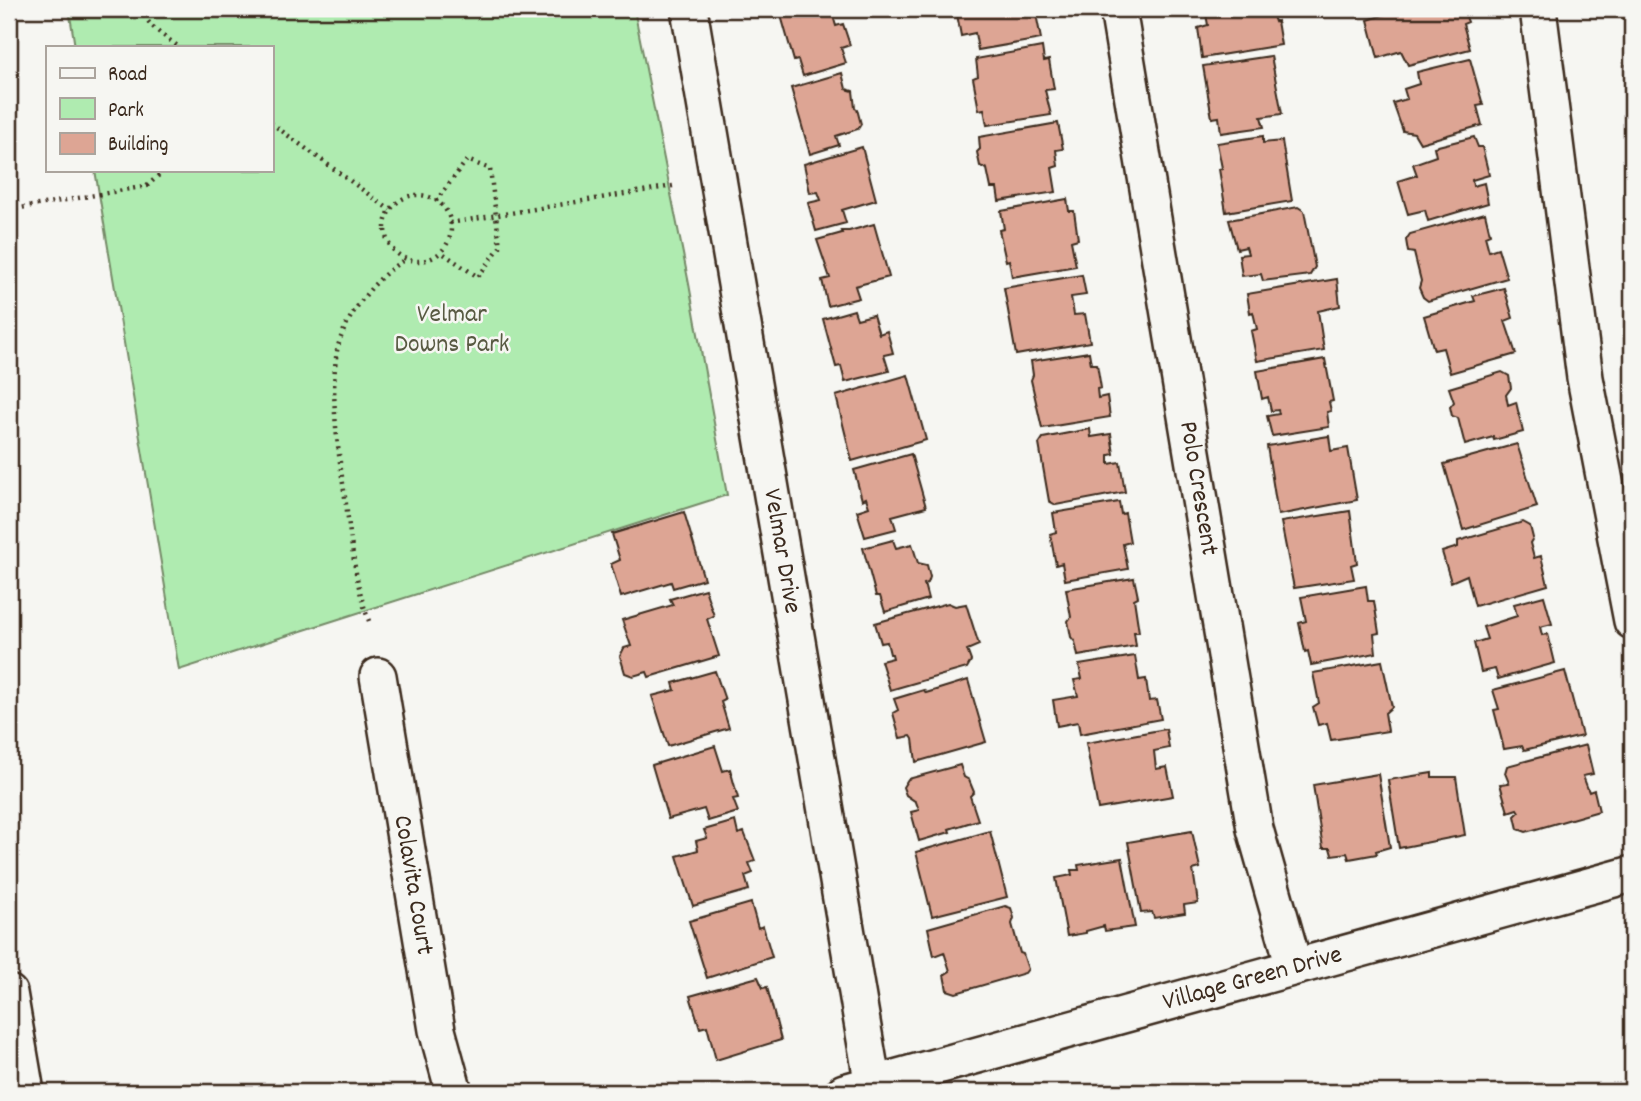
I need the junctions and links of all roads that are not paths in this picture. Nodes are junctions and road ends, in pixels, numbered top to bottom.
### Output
1 (689, 9) edge
2 (1118, 9) edge
3 (1538, 9) edge
4 (1632, 621) edge
5 (378, 676) dead end
6 (1632, 874) edge
7 (1294, 966) junction
8 (9, 993) edge
9 (864, 1089) edge
10 (26, 1092) edge
11 (454, 1092) edge

1 - 9 street, Velmar Drive
2 - 7 street, Polo Crescent
3 - 4 street
5 - 11 street, Colavita Court
6 - 7 street, Village Green Drive
7 - 9 street, Village Green Drive
8 - 10 street

